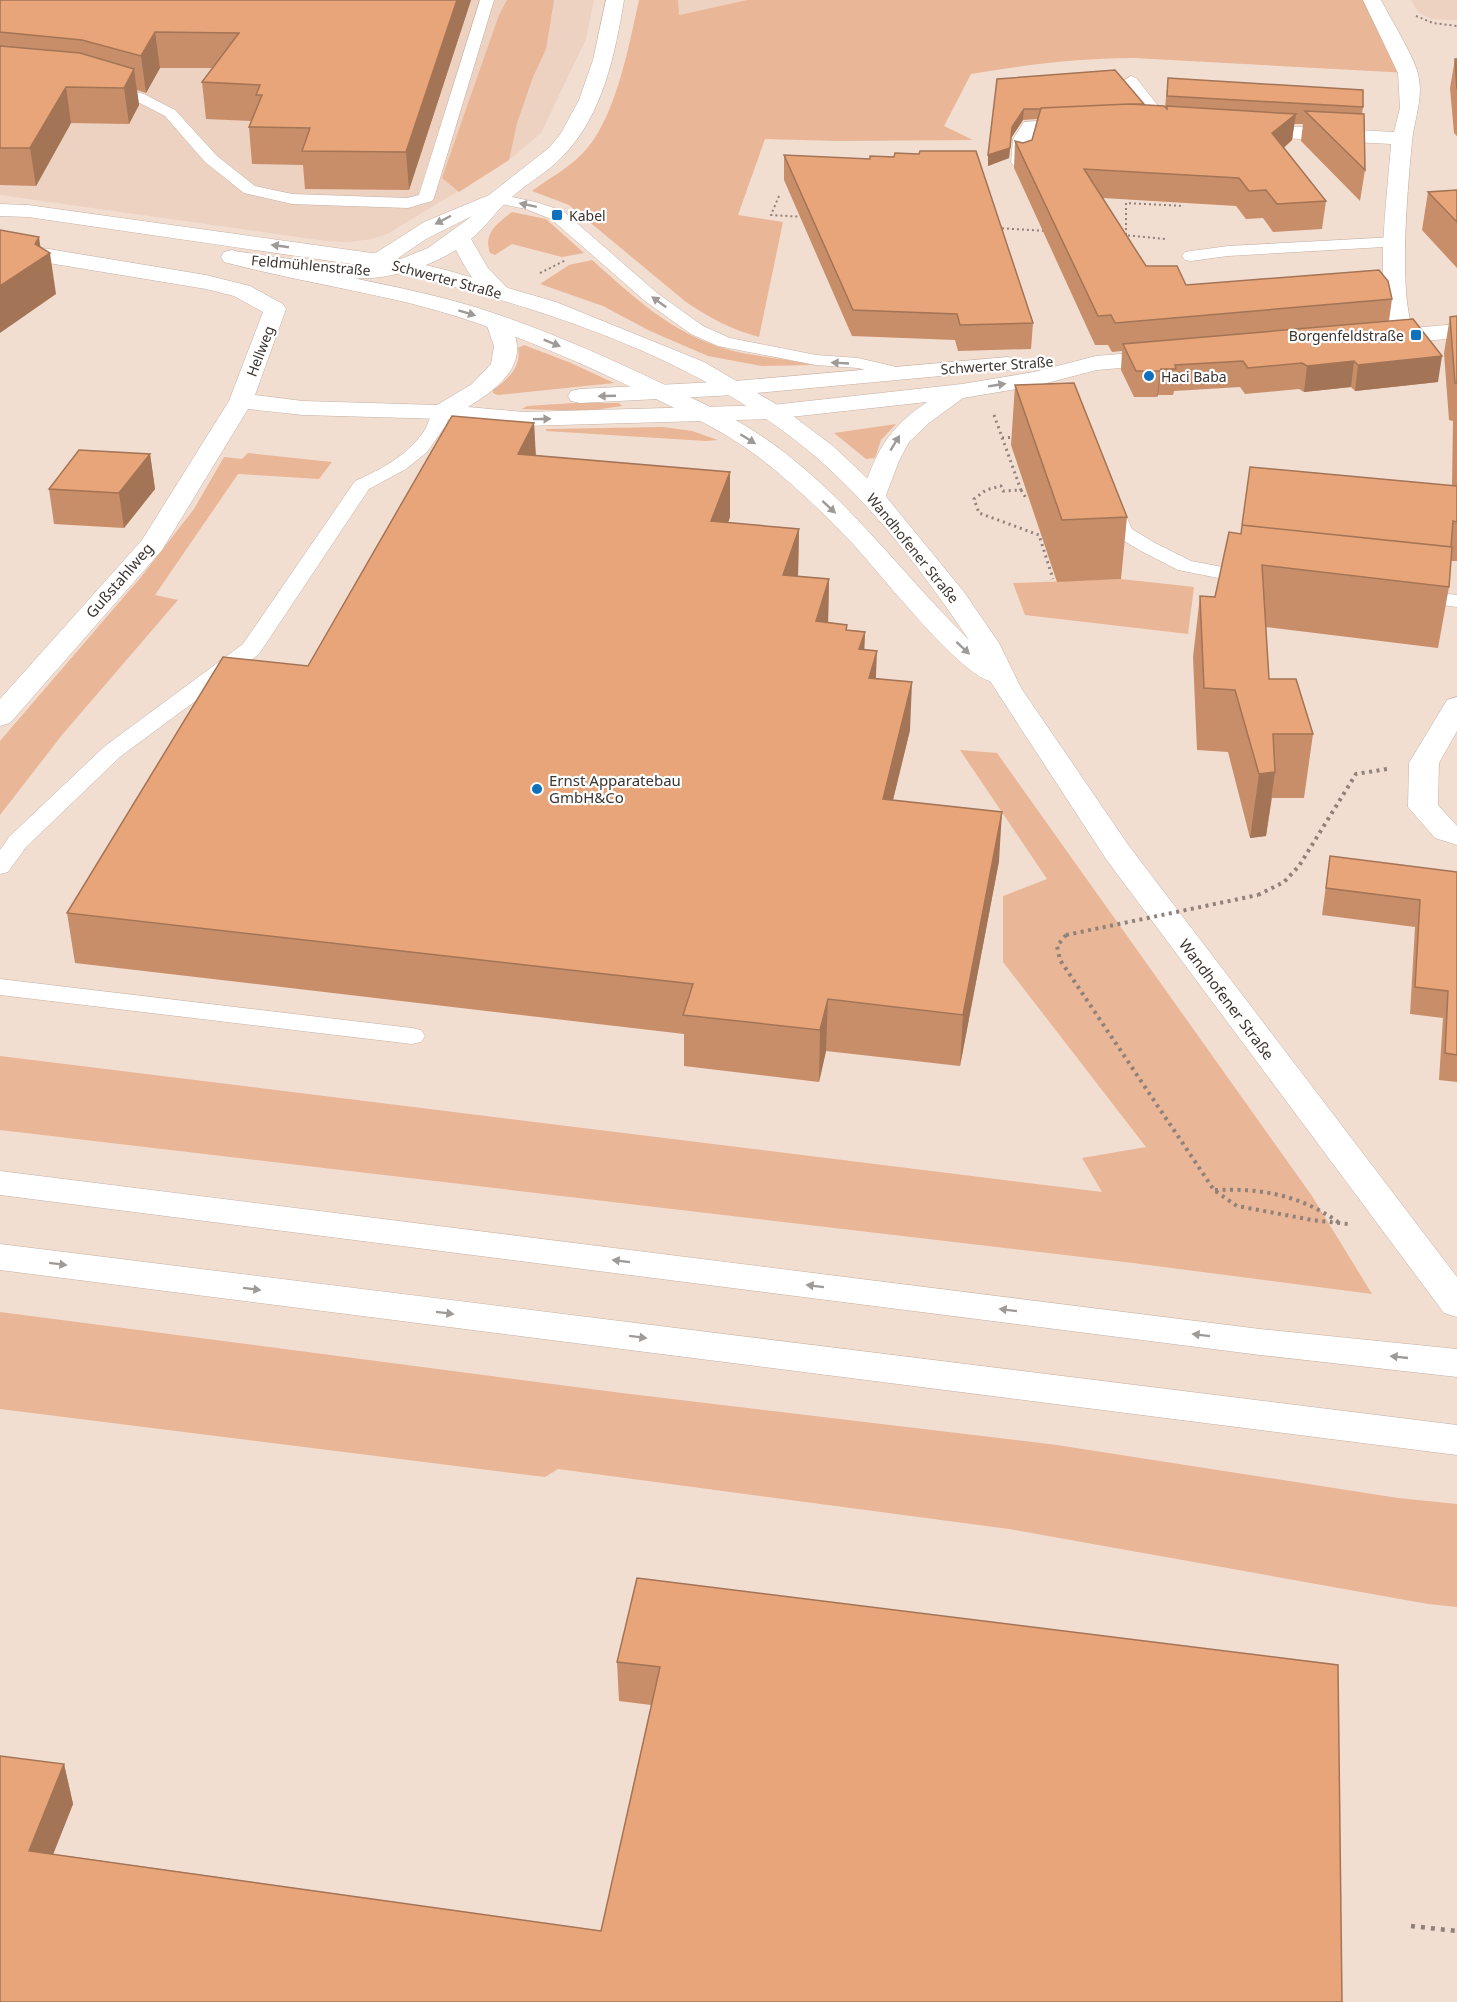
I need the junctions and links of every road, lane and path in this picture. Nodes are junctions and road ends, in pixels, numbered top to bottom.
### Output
1 (487, 0) edge
2 (615, 0) edge
3 (1372, 0) edge
4 (1131, 81) dead end
5 (86, 83) edge
6 (1146, 123) joint
7 (1095, 124) edge
8 (1178, 125) edge
9 (1224, 128) edge
10 (1401, 139) junction
11 (1021, 162) edge
12 (779, 196) dead end
13 (497, 199) junction
14 (1184, 206) dead end
15 (0, 210) edge
16 (0, 216) edge
17 (806, 217) edge
18 (990, 227) edge
19 (1058, 231) edge
20 (1114, 234) edge
21 (1126, 235) junction
22 (460, 238) junction
23 (1395, 242) junction
24 (0, 248) edge
25 (1191, 256) joint
26 (405, 267) junction
27 (384, 275) junction
28 (501, 293) junction
29 (498, 323) junction
30 (1457, 331) edge
31 (1405, 336) junction
32 (1359, 340) edge
33 (1191, 355) edge
34 (1096, 363) junction
35 (898, 373) junction
36 (735, 388) junction
37 (962, 391) junction
38 (665, 393) junction
39 (241, 401) junction
40 (442, 412) junction
41 (772, 412) junction
42 (707, 415) junction
43 (995, 418) dead end
44 (1022, 437) edge
45 (1002, 438) junction
46 (424, 446) junction
47 (446, 448) edge
48 (1102, 479) edge
49 (1020, 490) junction
50 (874, 498) junction
51 (1026, 498) dead end
52 (1053, 579) dead end
53 (1271, 581) edge
54 (1399, 595) edge
55 (1457, 601) edge
56 (1007, 688) junction
57 (1457, 706) edge
58 (0, 717) edge
59 (1424, 763) junction
60 (1457, 836) edge
61 (0, 867) edge
62 (0, 987) edge
63 (412, 1036) dead end
64 (0, 1183) edge
65 (1215, 1190) junction
66 (1340, 1223) junction
67 (1402, 1230) junction
68 (0, 1257) edge
69 (1457, 1304) edge
70 (1457, 1363) edge
71 (1457, 1440) edge
72 (1411, 1926) dead end
73 (1457, 1931) edge

1 - 5 lane
2 - 13 main road, Feldmühlenstraße
3 - 10 main road
4 - 6 lane
6 - 8 main road
7 - 11 main road
9 - 10 main road
10 - 23 main road
12 - 17 path
13 - 22 main road, Feldmühlenstraße
13 -> 27 main road, Feldmühlenstraße
35 -> 13 lane, Schwerter Straße
14 - 21 path
27 -> 15 main road, Schwerter Straße
16 - 27 main road, Schwerter Straße
18 - 19 path
20 - 21 path
21 - 25 path
22 - 26 main road, Feldmühlenstraße
22 - 28 main road
23 - 25 lane
23 - 31 main road
24 - 39 main road, Hellweg
26 - 27 main road, Feldmühlenstraße
26 - 28 main road, Schwerter Straße
27 -> 29 main road, Schwerter Straße
28 - 36 main road, Schwerter Straße
29 -> 38 main road, Schwerter Straße
29 - 40 main road
30 - 31 main road
31 - 32 main road
33 - 34 main road, Schwerter Straße
34 - 35 main road, Schwerter Straße
37 -> 34 main road, Schwerter Straße
35 - 36 main road, Schwerter Straße
36 - 38 main road, Schwerter Straße
36 - 41 main road, Wandhofener Straße
37 - 41 main road, Schwerter Straße
50 -> 37 main road, Schwerter Straße
38 -> 40 main road
38 - 42 main road, Schwerter Straße
39 - 40 main road
39 - 58 main road, Gußstahlweg
40 -> 42 main road
40 - 46 lane
41 - 42 main road, Schwerter Straße
41 - 50 main road, Wandhofener Straße
42 -> 56 main road, Wandhofener Straße
43 - 45 path
44 - 45 path
45 - 49 path
46 - 47 lane
46 - 61 lane
48 - 53 lane
49 - 51 path
49 - 52 path
50 - 56 main road, Wandhofener Straße
54 - 55 lane
56 - 67 main road, Wandhofener Straße
57 - 59 main road
59 - 60 main road
59 - 65 path, bridge
62 - 63 lane
70 -> 64 main road
65 - 66 path
65 - 66 path
66 - 67 path
67 - 69 main road, Wandhofener Straße
68 -> 71 main road
72 - 73 path

